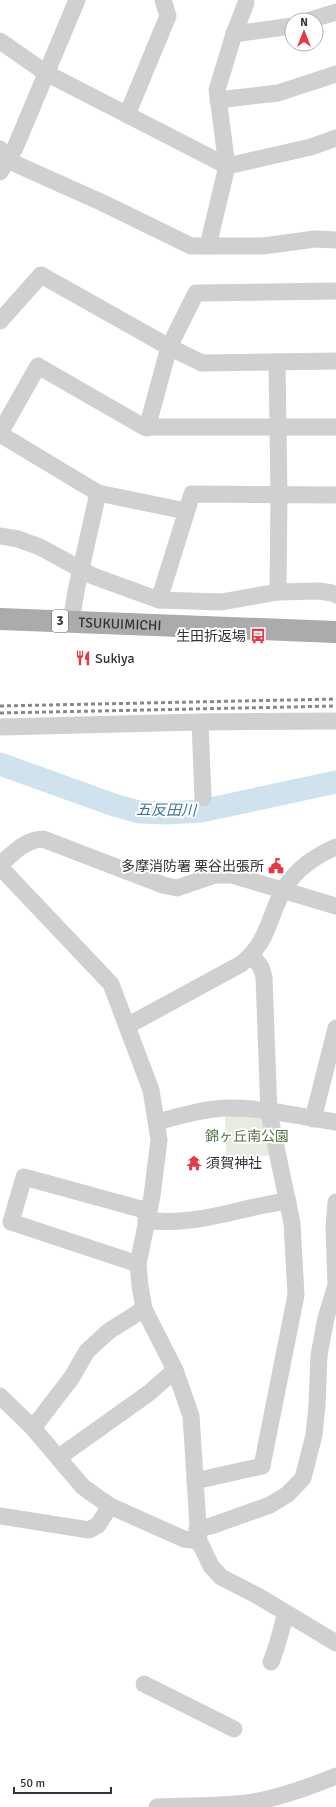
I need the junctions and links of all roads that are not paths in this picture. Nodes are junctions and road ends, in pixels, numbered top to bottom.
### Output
1 (77, 0) edge
2 (163, 0) edge
3 (246, 3) dead end
4 (336, 12) edge
5 (324, 16) edge
6 (284, 27) edge
7 (234, 34) junction
8 (0, 41) edge
9 (46, 73) junction
10 (336, 74) edge
11 (218, 100) junction
12 (127, 115) junction
13 (336, 138) edge
14 (3, 160) edge
15 (227, 166) junction
16 (336, 240) edge
17 (208, 246) junction
18 (336, 291) edge
19 (0, 322) edge
20 (169, 347) junction
21 (336, 361) edge
22 (277, 362) junction
23 (336, 427) edge
24 (147, 428) junction
25 (279, 428) junction
26 (0, 433) edge
27 (98, 494) junction
28 (336, 494) edge
29 (280, 495) junction
30 (186, 511) junction
31 (0, 536) edge
32 (81, 571) junction
33 (278, 592) junction
34 (336, 595) edge
35 (159, 600) junction
36 (0, 619) edge
37 (71, 622) junction
38 (336, 632) edge
39 (336, 721) edge
40 (200, 722) junction
41 (0, 727) edge
42 (203, 798) dead end
43 (336, 847) edge
44 (0, 866) edge
45 (283, 890) junction
46 (336, 906) edge
47 (252, 956) junction
48 (127, 1026) junction
49 (336, 1028) edge
50 (269, 1113) junction
51 (313, 1119) junction
52 (157, 1122) junction
53 (336, 1122) edge
54 (288, 1201) junction
55 (336, 1202) edge
56 (147, 1216) junction
57 (138, 1264) junction
58 (144, 1309) junction
59 (175, 1370) junction
60 (0, 1396) edge
61 (33, 1428) junction
62 (59, 1457) junction
63 (195, 1481) junction
64 (110, 1506) junction
65 (0, 1516) edge
66 (198, 1535) junction
67 (286, 1613) junction
68 (336, 1643) edge
69 (271, 1662) dead end
70 (144, 1684) dead end
71 (234, 1729) dead end
72 (336, 1776) edge
73 (157, 1807) edge

1 - 9 street
2 - 12 street
3 - 7 street
4 - 5 street
6 - 7 street
7 - 11 street
8 - 9 street
9 - 12 street
9 - 14 street
10 - 11 street
11 - 15 street
12 - 15 street
13 - 15 street
14 - 17 street
15 - 17 street
16 - 17 street
18 - 20 street
19 - 20 street
20 - 22 street
20 - 24 street
21 - 22 street
22 - 25 street
23 - 25 street
24 - 25 street
24 - 26 street
25 - 29 street
26 - 27 street
27 - 30 street
27 - 32 street
28 - 29 street
29 - 30 street
29 - 33 street
30 - 35 street
31 - 32 street
32 - 35 street
32 - 37 street
33 - 34 street
33 - 35 street
36 - 37 main road, TSUKUIMICHI / 3
37 - 38 main road, TSUKUIMICHI / 3
39 - 40 street
40 - 41 street
40 - 42 street
43 - 45 street
44 - 45 street
44 - 48 street
45 - 46 street
45 - 47 street
47 - 48 street
47 - 50 street
48 - 52 street
49 - 51 street
50 - 51 street
50 - 52 street
50 - 54 street
51 - 53 street
52 - 56 street
54 - 56 street
54 - 63 street
55 - 66 street
56 - 57 street
56 - 57 street
57 - 58 street
58 - 59 street
58 - 61 street
59 - 62 street
59 - 63 street
60 - 61 street
61 - 62 street
62 - 64 street
63 - 66 street
64 - 65 street
64 - 66 street
66 - 67 street
67 - 68 street
67 - 69 street
70 - 71 street
72 - 73 street

